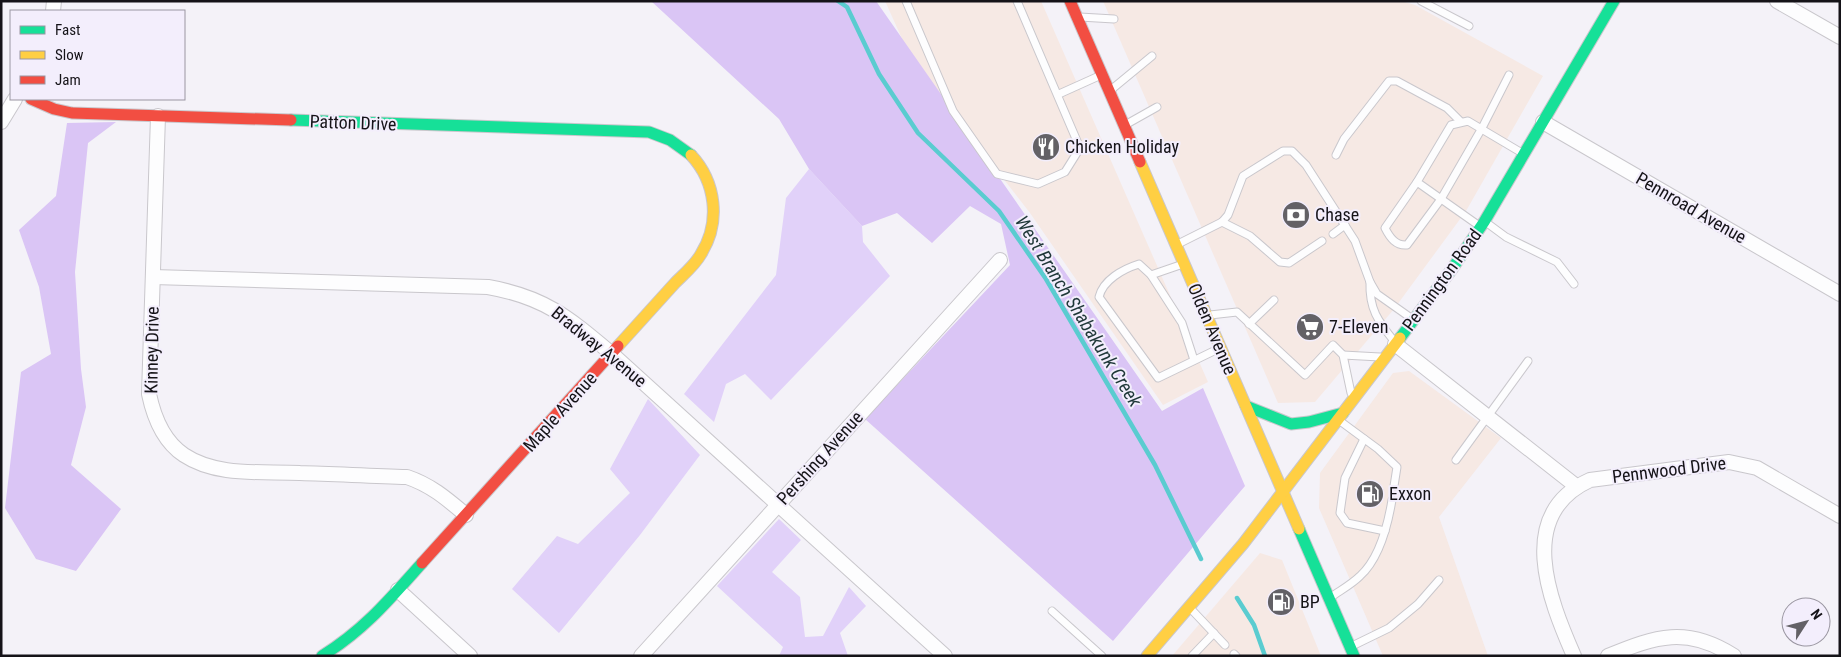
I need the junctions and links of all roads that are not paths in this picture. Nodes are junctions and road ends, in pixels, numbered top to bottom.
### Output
1 (906, 1) edge
2 (1017, 1) edge
3 (1070, 1) edge
4 (1421, 1) edge
5 (1614, 1) edge
6 (1777, 1) edge
7 (1077, 17) junction
8 (1114, 18) dead end
9 (1469, 26) dead end
10 (1840, 38) edge
11 (1152, 56) dead end
12 (1102, 75) junction
13 (1509, 75) dead end
14 (1109, 91) junction
15 (1059, 94) junction
16 (14, 100) edge
17 (33, 100) edge
18 (1158, 107) dead end
19 (158, 116) junction
20 (1460, 121) junction
21 (1, 122) edge
22 (1543, 122) junction
23 (1124, 125) junction
24 (1482, 128) junction
25 (675, 142) joint
26 (1524, 154) junction
27 (1336, 156) dead end
28 (1418, 182) junction
29 (1441, 199) junction
30 (1222, 222) junction
31 (1482, 224) junction
32 (1345, 225) junction
33 (1333, 234) dead end
34 (1322, 241) dead end
35 (1176, 245) junction
36 (1000, 260) dead end
37 (1184, 264) junction
38 (1151, 275) junction
39 (153, 277) junction
40 (1370, 282) junction
41 (1574, 284) dead end
42 (1840, 294) edge
43 (1274, 300) dead end
44 (1206, 316) junction
45 (1413, 320) junction
46 (1249, 324) junction
47 (1396, 344) junction
48 (1220, 348) junction
49 (612, 354) junction
50 (1343, 355) junction
51 (1385, 358) junction
52 (1194, 360) junction
53 (1528, 361) dead end
54 (1352, 401) junction
55 (1246, 406) junction
56 (1340, 416) junction
57 (1488, 416) junction
58 (1364, 439) junction
59 (1456, 460) dead end
60 (1394, 486) dead end
61 (1576, 486) junction
62 (1283, 492) junction
63 (1392, 500) dead end
64 (778, 504) junction
65 (466, 515) junction
66 (1840, 516) edge
67 (1385, 530) junction
68 (1439, 580) dead end
69 (398, 590) junction
70 (1329, 599) junction
71 (1190, 608) junction
72 (1052, 611) dead end
73 (1214, 633) junction
74 (1225, 645) dead end
75 (1352, 651) edge
76 (322, 656) edge
77 (470, 656) edge
78 (640, 656) edge
79 (945, 656) edge
80 (1102, 656) edge
81 (1147, 656) edge
82 (1192, 656) edge
83 (1574, 656) edge
84 (1608, 656) edge
85 (1734, 656) edge

1 - 15 lane
2 - 15 lane
3 - 7 main road, Olden Avenue
4 - 9 lane
5 - 22 main road, Pennington Road
6 - 10 street
7 - 8 lane
7 - 12 main road, Olden Avenue
11 - 14 lane
12 - 14 main road, Olden Avenue
12 - 15 lane
13 - 24 lane
14 - 23 main road, Olden Avenue
16 - 21 street
17 - 19 main road, Patton Drive
18 - 23 lane
19 - 25 main road, Patton Drive
19 - 39 street, Kinney Drive
20 - 24 lane
20 - 27 lane
20 - 28 lane
22 - 26 main road, Pennington Road
22 - 42 street, Pennroad Avenue
23 - 35 main road, Olden Avenue
24 - 26 lane
24 - 29 lane
25 - 49 main road, Maple Avenue
26 - 31 main road, Pennington Road
28 - 29 lane
28 - 29 lane
29 - 31 lane
30 - 32 lane
30 - 34 lane
30 - 35 lane
31 - 41 lane
31 - 45 main road, Pennington Road
32 - 33 lane
32 - 40 lane
35 - 37 main road, Olden Avenue
36 - 64 street, Pershing Avenue
37 - 38 lane
37 - 44 main road, Olden Avenue
38 - 52 lane
38 - 52 lane
39 - 49 street, Bradway Avenue
39 - 65 street, Kinney Drive
40 - 45 lane
40 - 47 lane
43 - 46 lane
44 - 46 lane
44 - 48 main road, Olden Avenue
45 - 47 main road, Pennington Road
46 - 50 lane
47 - 51 main road, Pennington Road
47 - 57 street
48 - 52 lane
48 - 55 main road, Olden Avenue
49 - 64 street, Bradway Avenue
49 - 65 main road, Maple Avenue
50 - 51 lane
50 - 54 lane
51 - 54 main road, Pennington Road
53 - 57 lane
54 - 56 main road, Pennington Road
55 - 56 main road
55 - 62 main road, Olden Avenue
56 - 58 lane
56 - 62 main road, Pennington Road
57 - 59 lane
57 - 61 street
58 - 60 lane
58 - 67 lane
61 - 66 street, Pennwood Drive
61 - 83 street, Pennwood Drive
62 - 70 main road, Olden Avenue
62 - 71 main road, Pennington Road
63 - 67 lane
64 - 78 street, Pershing Avenue
64 - 79 street, Bradway Avenue
65 - 69 main road, Maple Avenue
67 - 70 lane
68 - 75 lane
69 - 76 main road, Maple Avenue
69 - 77 street
70 - 75 main road, Olden Avenue
71 - 73 lane
71 - 81 main road, Pennington Road
72 - 80 lane
73 - 74 lane
73 - 82 lane
84 - 85 street

